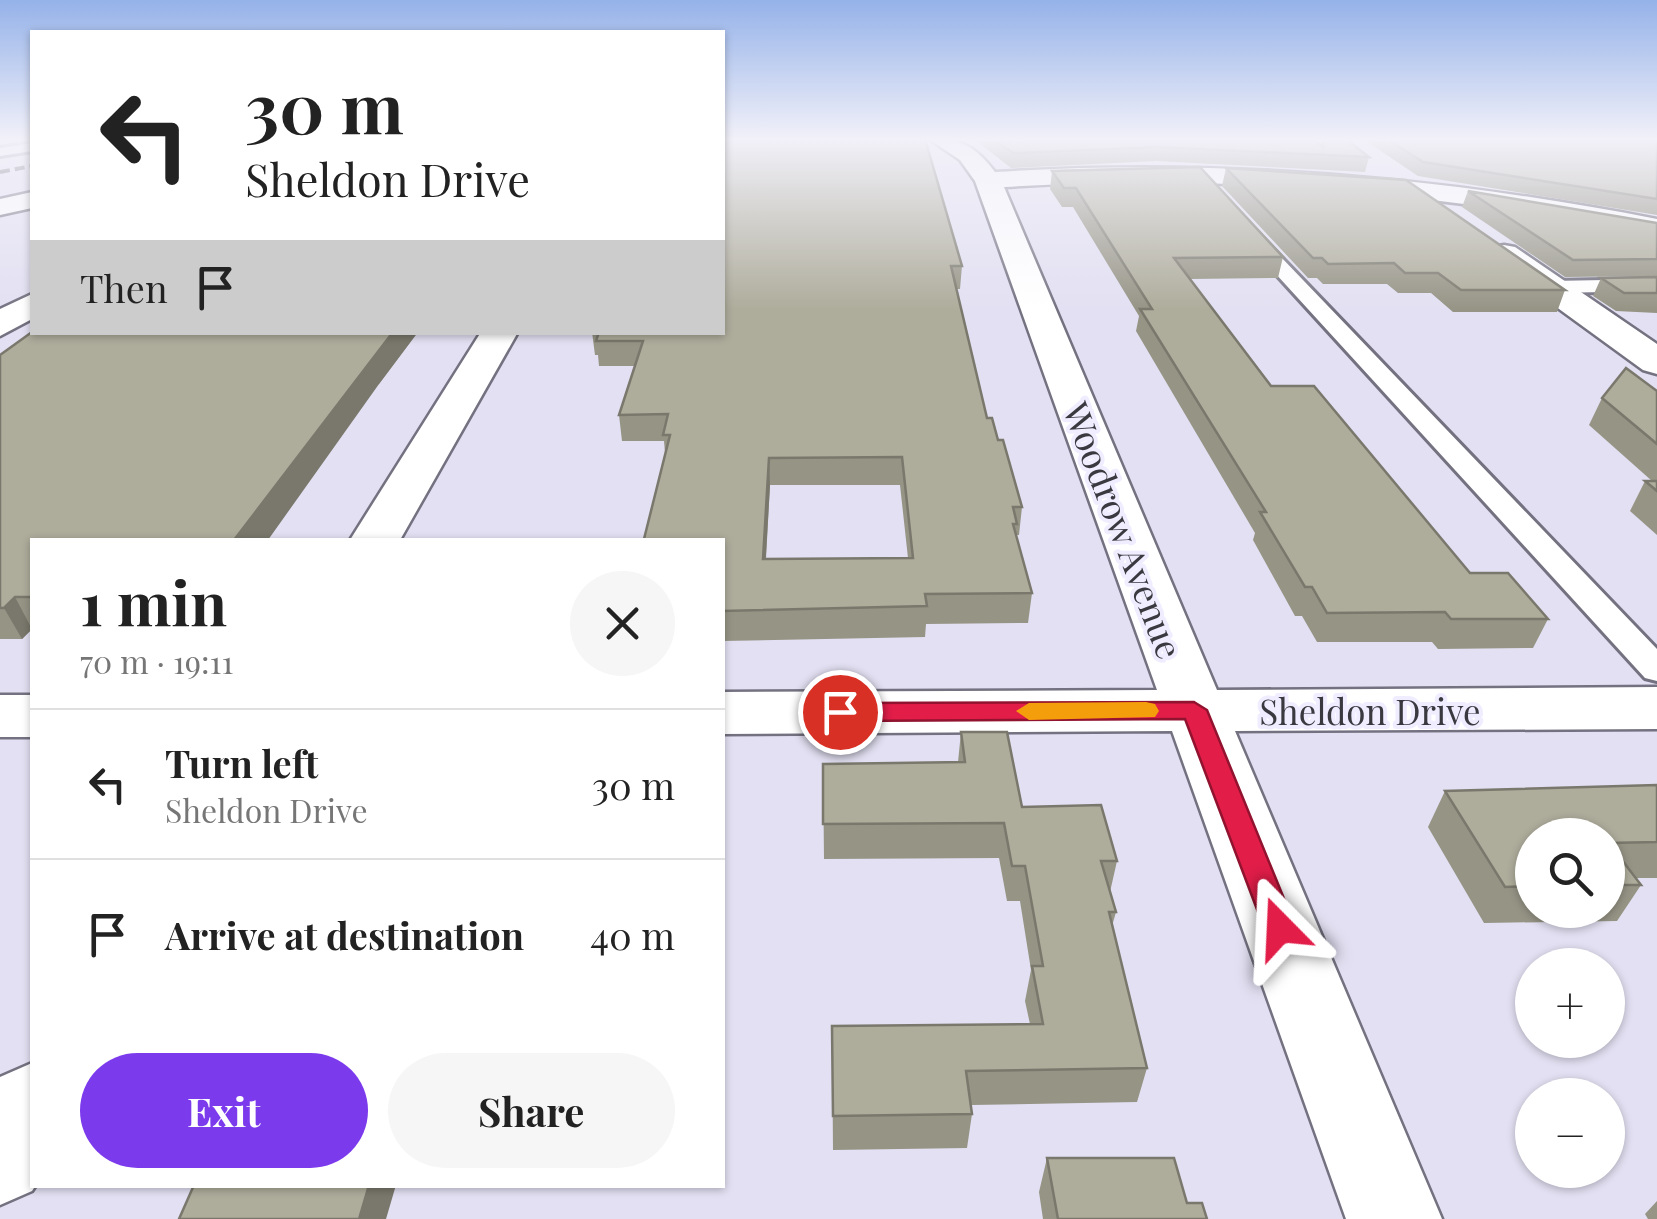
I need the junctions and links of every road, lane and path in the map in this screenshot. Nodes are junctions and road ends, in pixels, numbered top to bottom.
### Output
1 (994, 196) edge
2 (1422, 196) edge
3 (1463, 196) edge
4 (30, 200) edge
5 (0, 207) edge
6 (1237, 220) edge
7 (1657, 228) edge
8 (1657, 286) edge
9 (1552, 288) junction
10 (30, 305) edge
11 (0, 325) edge
12 (498, 335) edge
13 (1657, 362) edge
14 (376, 538) edge
15 (1657, 670) edge
16 (1657, 708) edge
17 (1194, 710) junction
18 (725, 712) edge
19 (0, 716) edge
20 (30, 716) edge
21 (30, 1108) edge
22 (0, 1159) edge
23 (1394, 1219) edge

1 - 17 street, Woodrow Avenue
2 - 9 street
3 - 7 street
4 - 5 street
6 - 15 lane
8 - 9 lane
9 - 13 street
10 - 11 street
12 - 14 street
16 - 17 street, Sheldon Drive
17 - 18 street, Sheldon Drive
17 - 23 street, Woodrow Avenue
19 - 20 street
21 - 22 street

